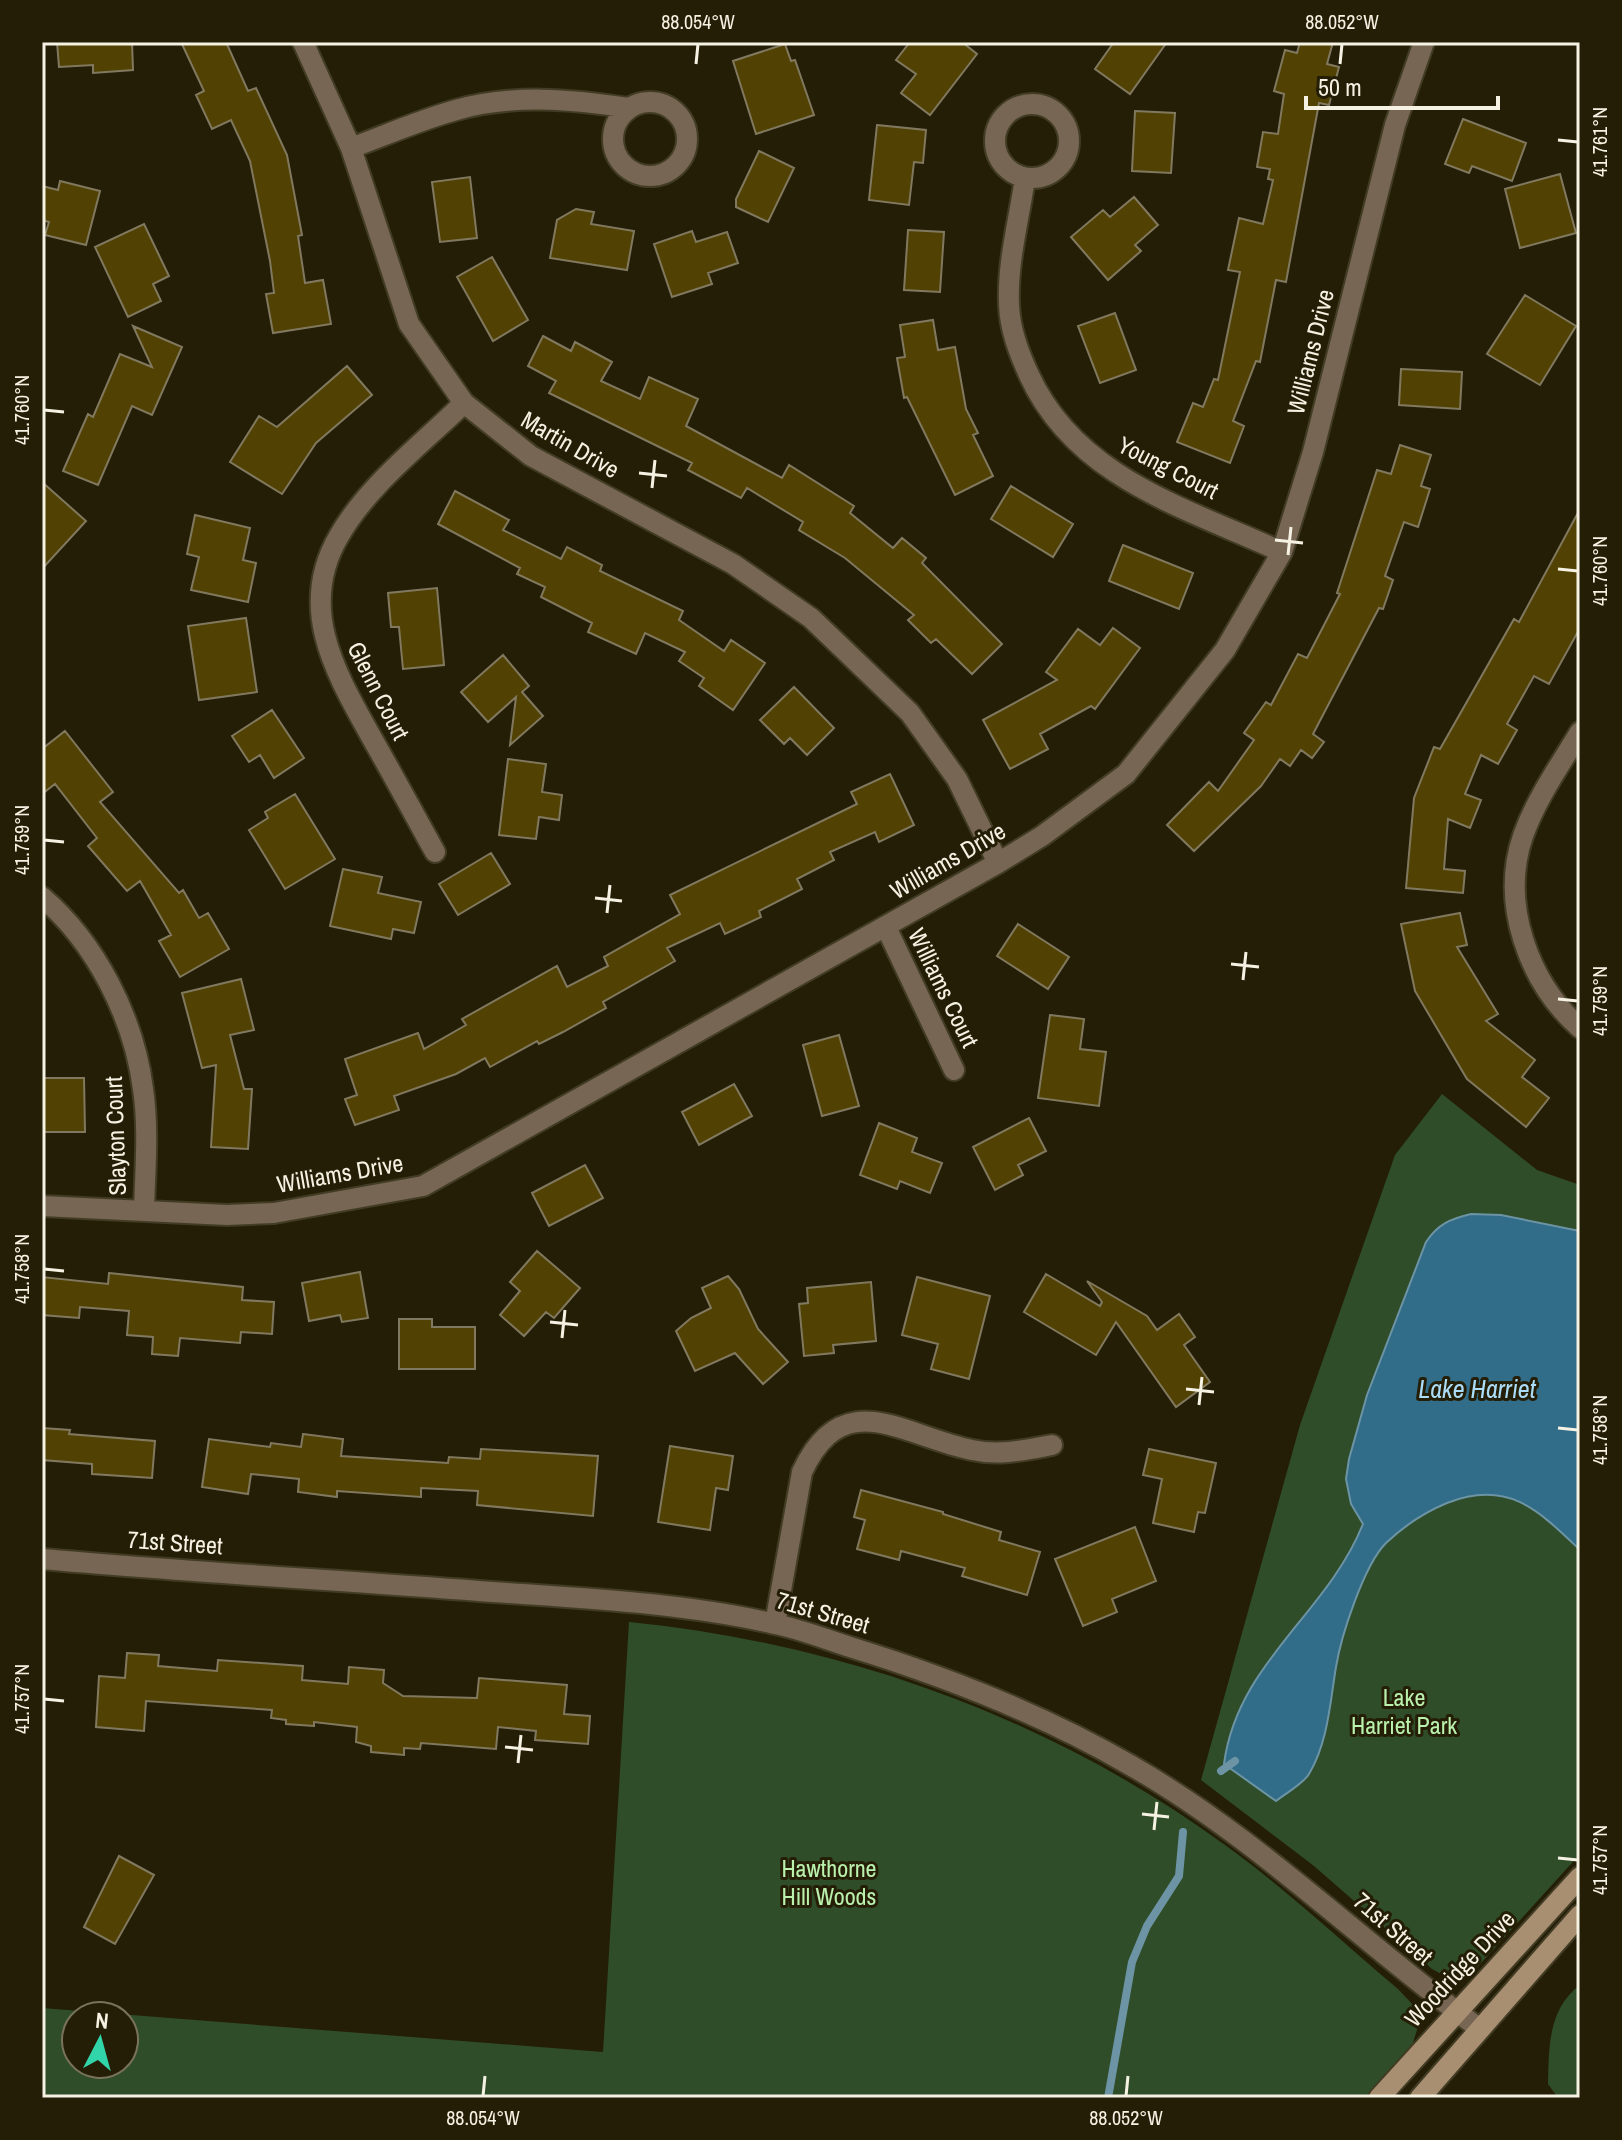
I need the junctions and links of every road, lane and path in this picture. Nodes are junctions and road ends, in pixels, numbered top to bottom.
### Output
1 (303, 42) edge
2 (1424, 42) edge
3 (628, 108) dead end
4 (351, 148) junction
5 (1025, 178) dead end
6 (464, 403) junction
7 (1282, 552) junction
8 (1580, 732) edge
9 (435, 852) dead end
10 (998, 863) junction
11 (42, 897) edge
12 (886, 927) junction
13 (1580, 1028) edge
14 (954, 1070) dead end
15 (42, 1206) edge
16 (144, 1211) junction
17 (1052, 1445) dead end
18 (42, 1559) edge
19 (775, 1624) junction
20 (1580, 1877) edge
21 (1580, 1915) edge
22 (1458, 2014) junction
23 (1480, 2029) junction
24 (1379, 2098) edge
25 (1420, 2098) edge

1 - 4 street, Martin Drive
2 - 7 street, Williams Drive
3 - 4 street
4 - 6 street, Martin Drive
5 - 7 street, Young Court
6 - 9 street, Glenn Court
6 - 10 street, Martin Drive
7 - 10 street, Williams Drive
8 - 13 street
10 - 12 street, Williams Drive
11 - 16 street, Slayton Court
12 - 14 street, Williams Court
12 - 16 street, Williams Drive
15 - 16 street, Williams Drive
17 - 19 street
18 - 19 street, 71st Street
19 - 22 street, 71st Street
20 - 22 street, Woodridge Drive
21 - 23 street
22 - 23 street, 71st Street
22 - 24 street, Woodridge Drive
23 - 25 street

